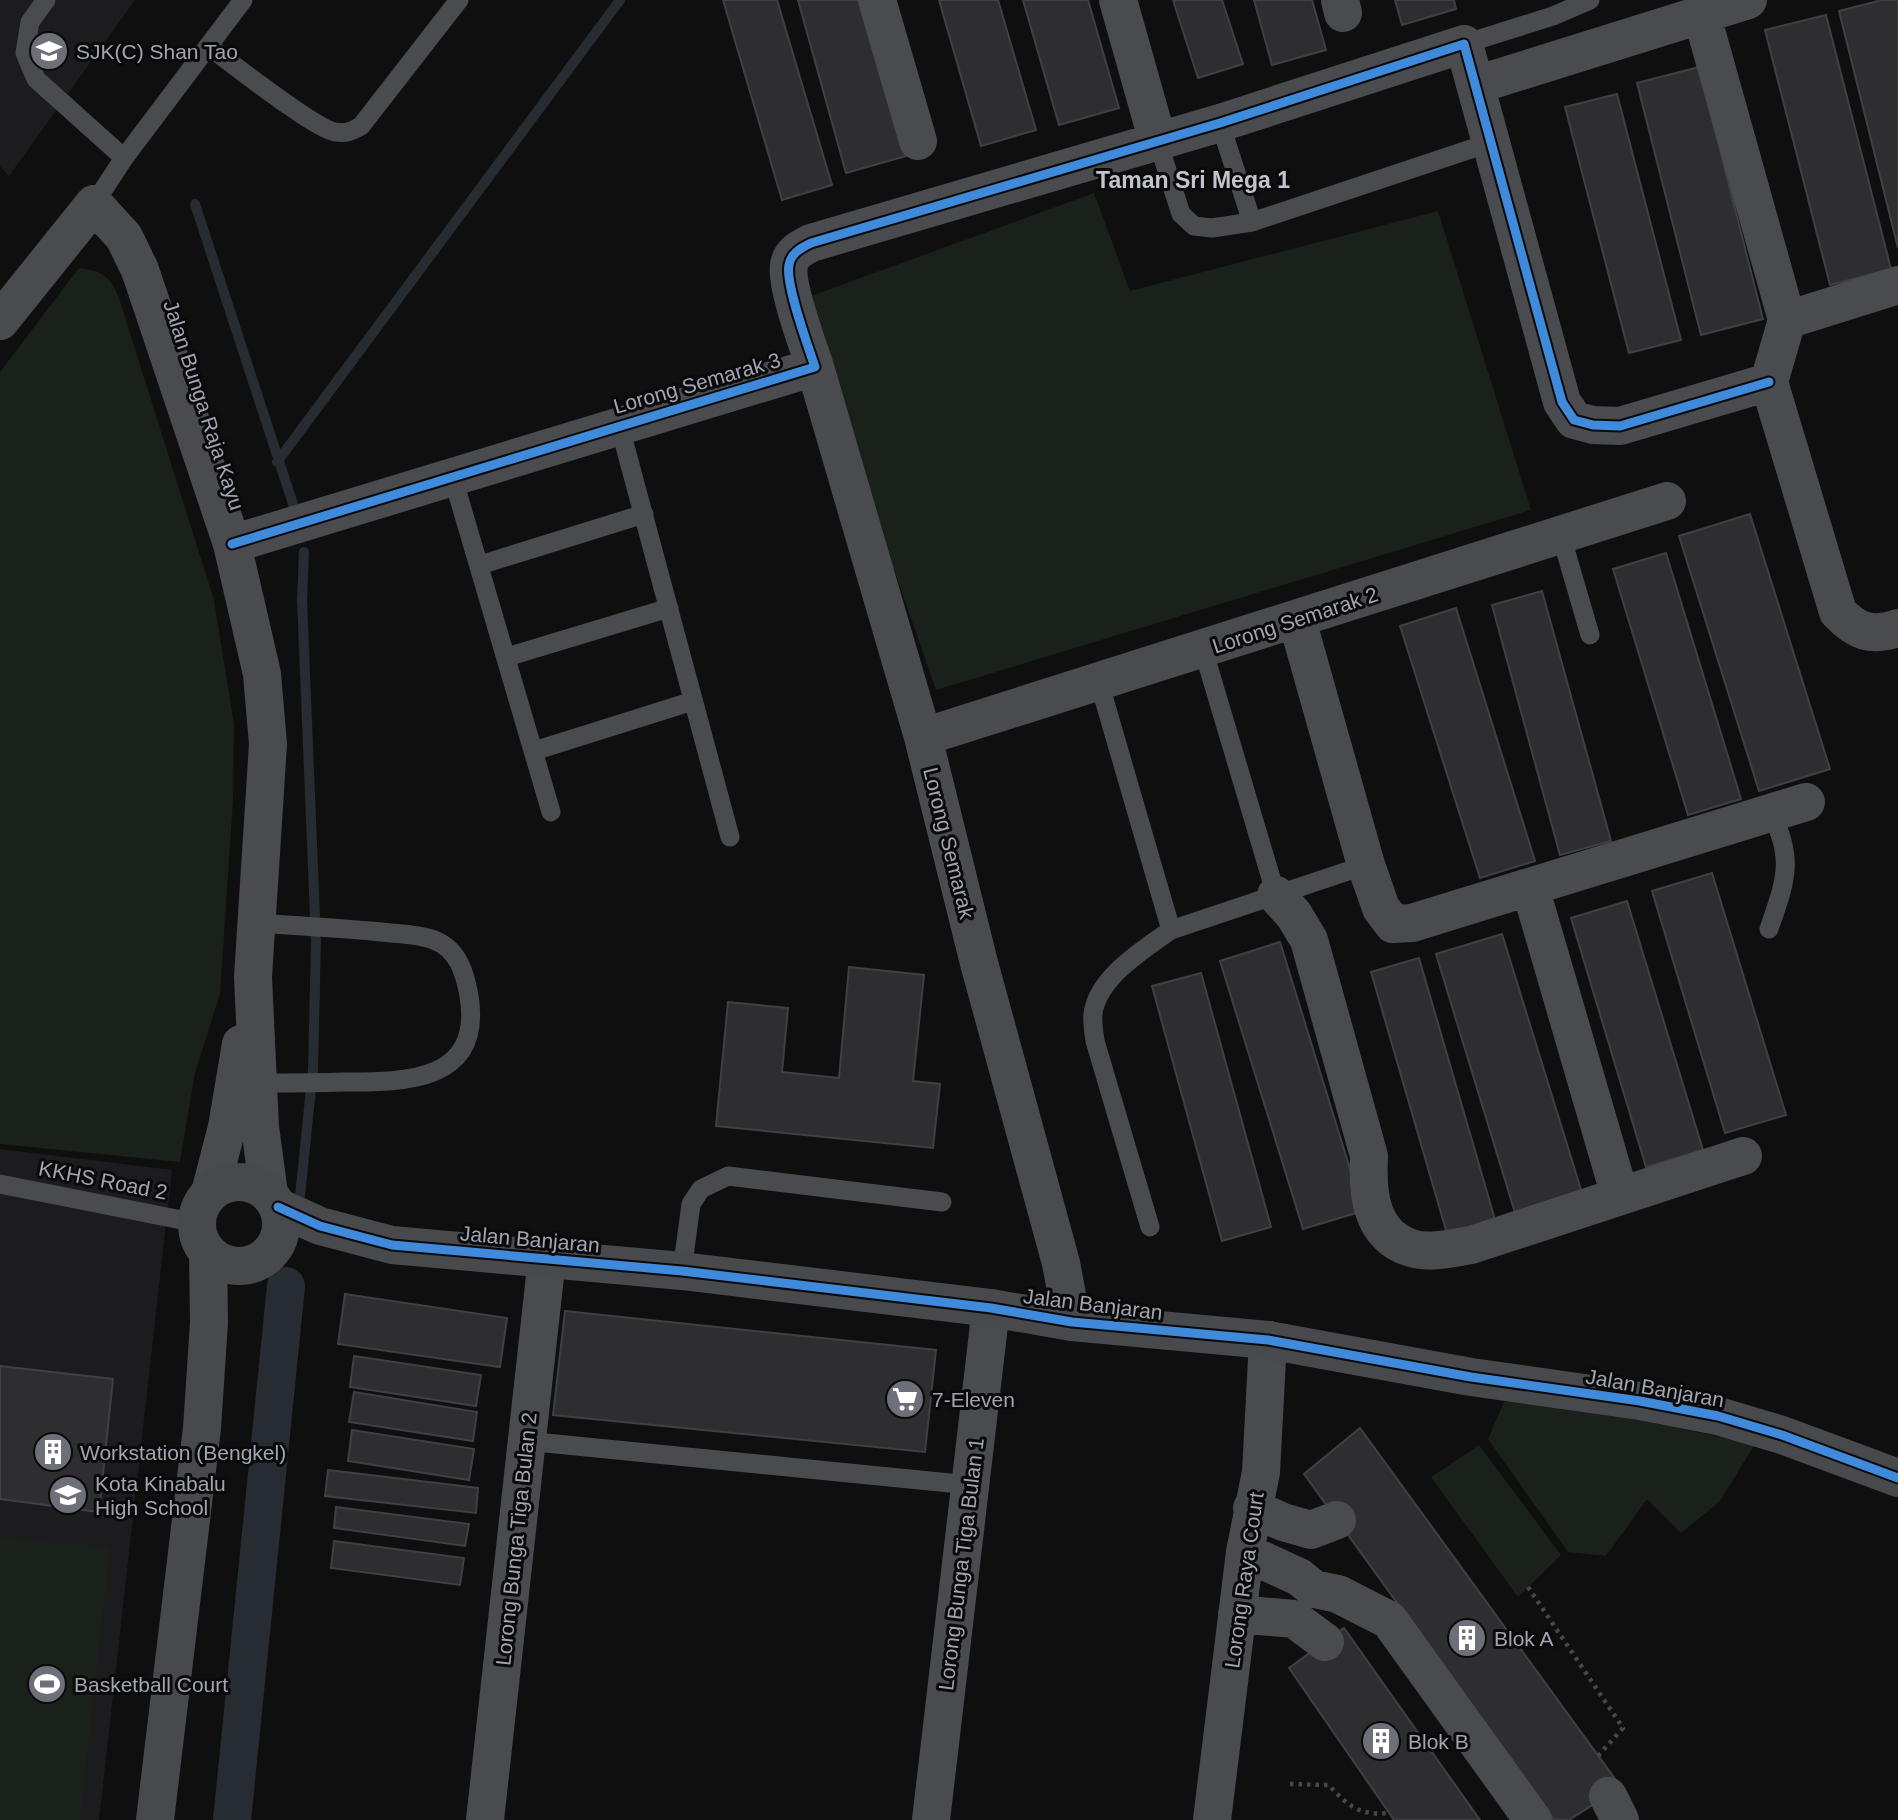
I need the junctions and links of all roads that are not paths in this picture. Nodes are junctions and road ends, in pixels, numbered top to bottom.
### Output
1 (46, 0) edge
2 (243, 0) edge
3 (459, 0) edge
4 (877, 0) edge
5 (1118, 0) edge
6 (1590, 0) edge
7 (1748, 0) edge
8 (1702, 16) junction
9 (1464, 44) junction
10 (208, 46) junction
11 (1476, 85) junction
12 (1220, 123) junction
13 (918, 141) dead end
14 (1158, 142) junction
15 (1492, 142) junction
16 (124, 158) junction
17 (94, 204) junction
18 (1252, 222) junction
19 (1898, 285) edge
20 (1787, 320) junction
21 (0, 321) edge
22 (815, 367) junction
23 (1769, 382) junction
24 (619, 424) junction
25 (453, 478) junction
26 (1667, 501) dead end
27 (643, 514) junction
28 (1560, 532) junction
29 (232, 544) junction
30 (481, 565) junction
31 (669, 608) junction
32 (1297, 621) junction
33 (1898, 628) edge
34 (1590, 635) dead end
35 (1203, 649) junction
36 (507, 657) junction
37 (1099, 682) junction
38 (693, 701) junction
39 (923, 737) junction
40 (534, 751) junction
41 (1789, 808) joint
42 (551, 812) dead end
43 (730, 837) dead end
44 (1366, 865) junction
45 (1530, 887) junction
46 (1276, 895) junction
47 (258, 923) junction
48 (1769, 929) dead end
49 (1171, 930) junction
50 (253, 977) junction
51 (259, 1083) junction
52 (1743, 1156) dead end
53 (0, 1184) edge
54 (1620, 1196) junction
55 (273, 1200) junction
56 (942, 1202) dead end
57 (205, 1222) junction
58 (1150, 1227) dead end
59 (392, 1245) junction
60 (547, 1258) junction
61 (259, 1260) junction
62 (682, 1271) junction
63 (991, 1308) junction
64 (1072, 1322) junction
65 (1268, 1340) junction
66 (201, 1428) junction
67 (526, 1441) junction
68 (1894, 1471) edge
69 (970, 1485) junction
70 (1252, 1508) junction
71 (1337, 1520) dead end
72 (1245, 1552) junction
73 (1237, 1614) junction
74 (1325, 1642) dead end
75 (156, 1820) edge
76 (485, 1820) edge
77 (931, 1820) edge
78 (1212, 1820) edge
79 (1533, 1820) edge

1 - 16 lane
2 - 10 lane
3 - 10 lane
4 - 13 street
5 - 14 street
6 - 9 lane
7 - 8 street
8 - 11 street
8 - 20 street
9 - 11 street
9 - 12 street
10 - 16 lane
11 - 15 street
12 - 14 street
12 - 18 lane
14 - 18 lane
14 - 22 street, Lorong Semarak 3
15 - 18 lane
15 - 23 street
16 - 17 lane
17 - 21 street
17 - 29 street, Jalan Bunga Raja Kayu
19 - 20 street
20 - 23 street
22 - 24 street, Lorong Semarak 3
22 - 39 street, Lorong Semarak
23 - 33 street
24 - 25 street, Lorong Semarak 3
24 - 27 lane
25 - 29 street, Lorong Semarak 3
25 - 30 lane
26 - 28 street, Lorong Semarak 2
27 - 30 lane
27 - 31 lane
28 - 32 street, Lorong Semarak 2
28 - 34 lane
29 - 47 street, Jalan Bunga Raja Kayu
30 - 36 lane
31 - 36 lane
31 - 38 lane
32 - 35 street, Lorong Semarak 2
32 - 44 street
35 - 37 street, Lorong Semarak 2
35 - 46 lane
36 - 40 lane
37 - 39 street, Lorong Semarak 2
37 - 49 lane
38 - 40 lane
38 - 43 lane
39 - 64 street, Lorong Semarak
40 - 42 lane
41 - 45 street
41 - 48 lane
44 - 45 street
44 - 46 lane
45 - 54 street
46 - 49 lane
46 - 54 street
47 - 50 street, Jalan Bunga Raja Kayu
47 - 51 lane
49 - 58 lane
50 - 51 street, Jalan Bunga Raja Kayu
50 - 57 street
51 - 55 street, Jalan Bunga Raja Kayu
52 - 54 street
53 - 57 lane, KKHS Road 2
55 - 57 street
55 - 59 street, Jalan Banjaran
55 - 61 street
56 - 62 lane
57 - 61 street
57 - 66 street
59 - 60 street, Jalan Banjaran
59 - 61 street
60 - 62 street, Jalan Banjaran
60 - 67 street, Lorong Bunga Tiga Bulan 2
61 - 66 street
62 - 63 street, Jalan Banjaran
63 - 64 street, Jalan Banjaran
63 - 69 street, Lorong Bunga Tiga Bulan 1
64 - 65 street, Jalan Banjaran
65 - 68 street, Jalan Banjaran
65 - 70 street, Lorong Raya Court
66 - 75 street
67 - 69 lane
67 - 76 street, Lorong Bunga Tiga Bulan 2
69 - 77 street, Lorong Bunga Tiga Bulan 1
70 - 71 street
70 - 72 street, Lorong Raya Court
72 - 73 street, Lorong Raya Court
72 - 79 street
73 - 74 street
73 - 78 street, Lorong Raya Court

